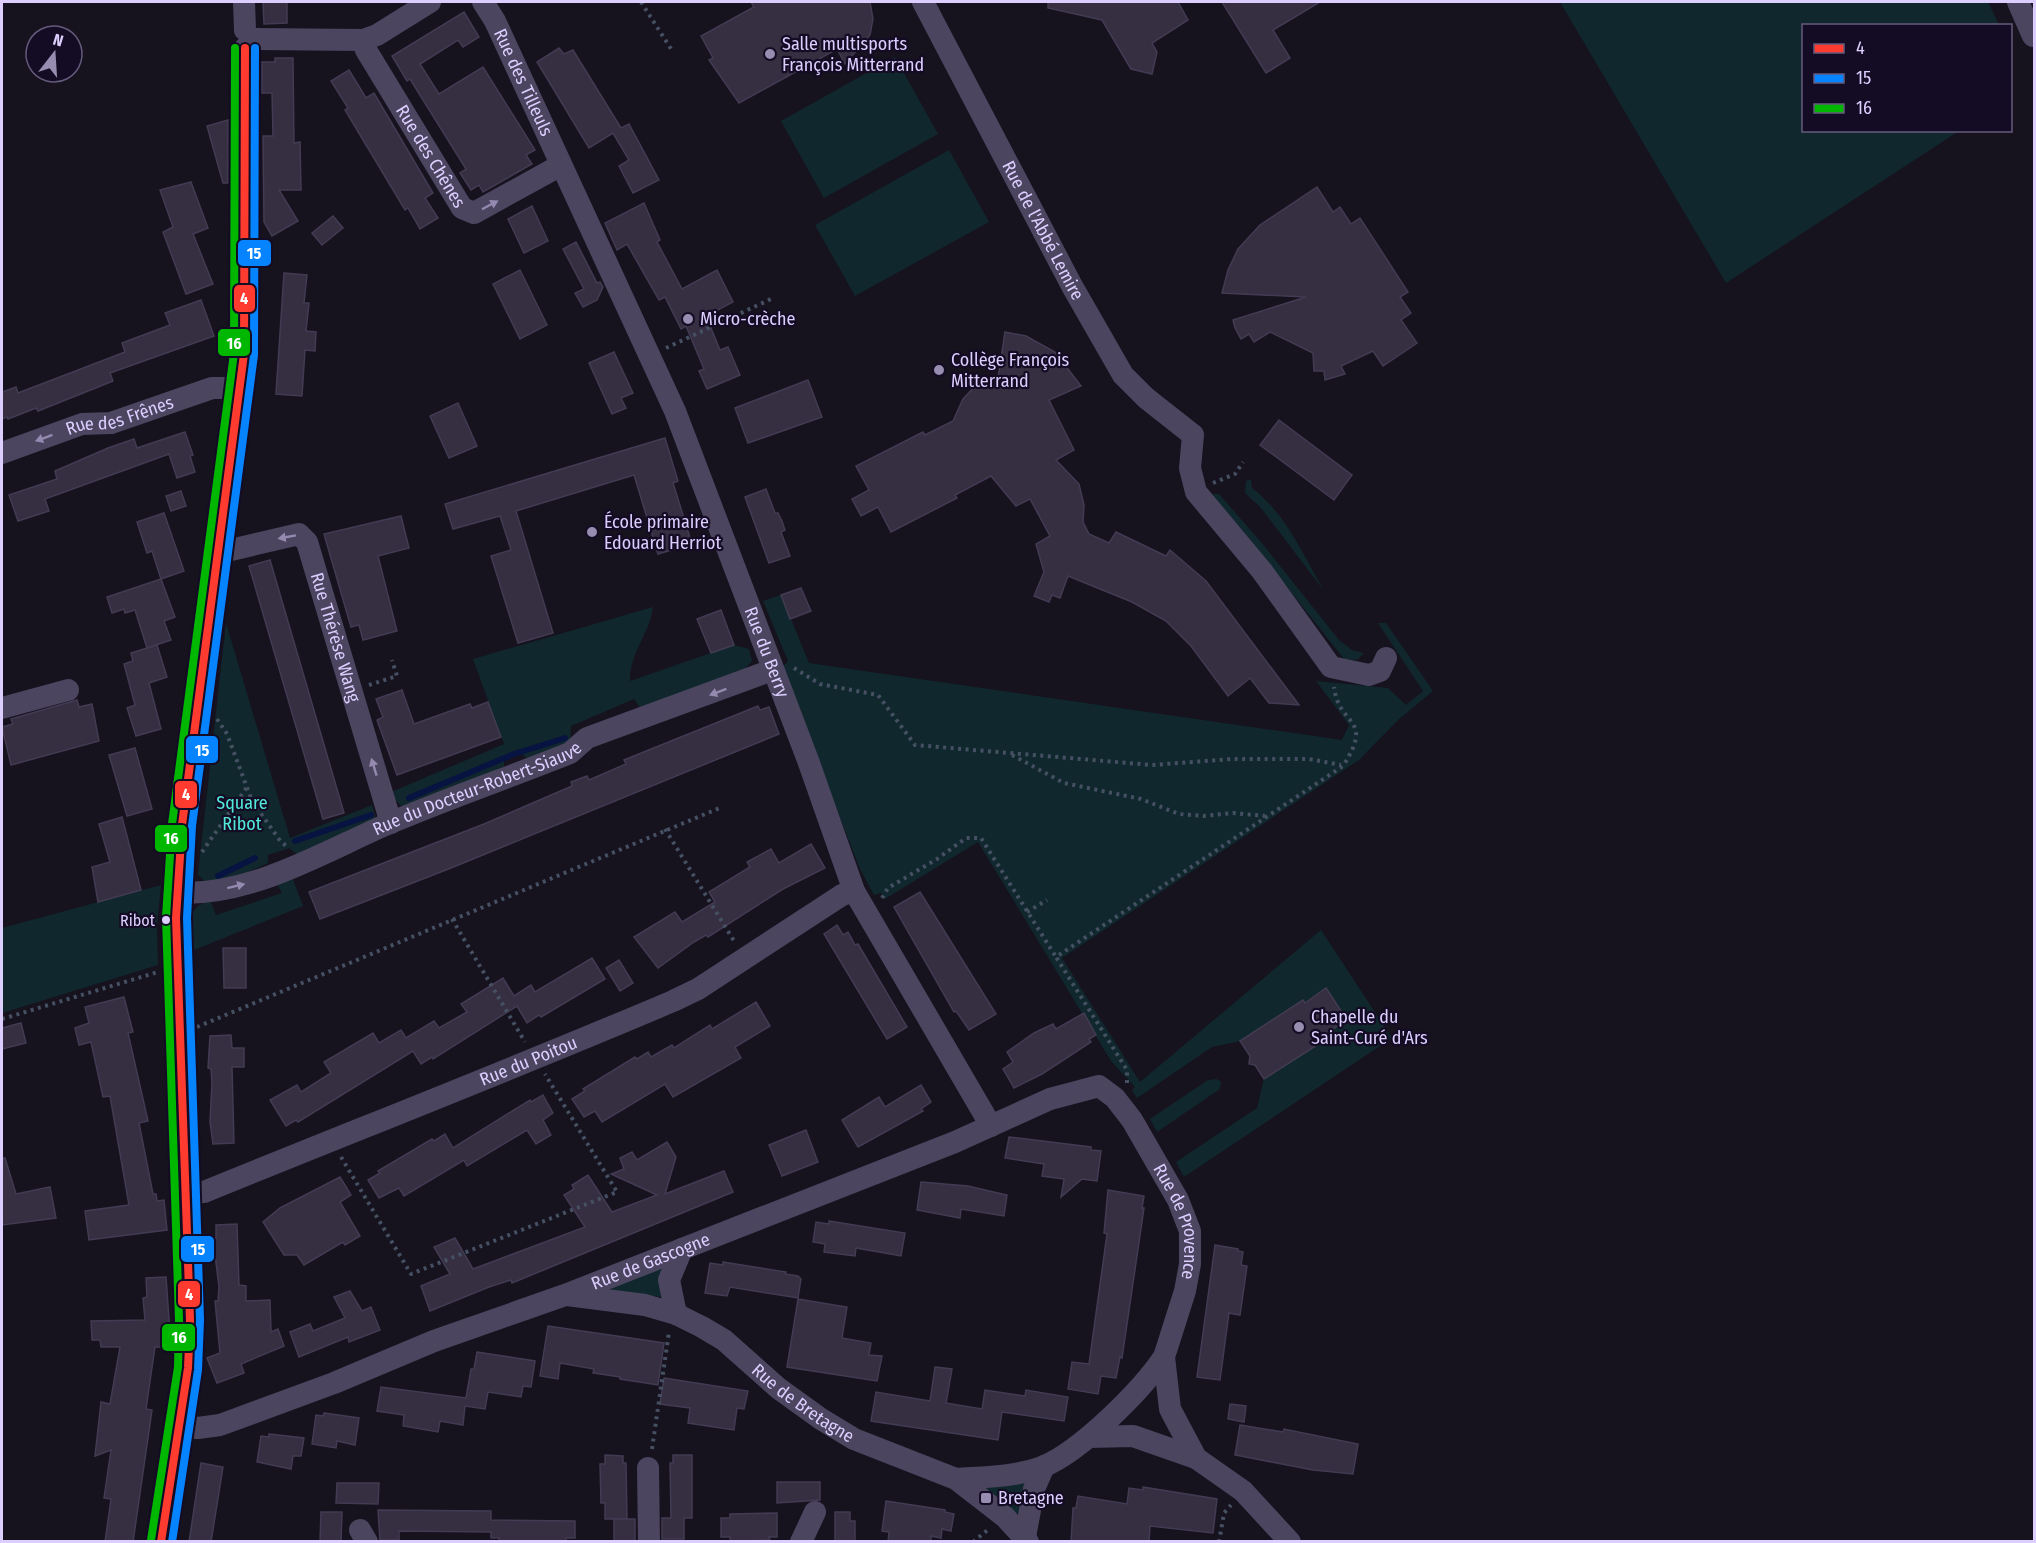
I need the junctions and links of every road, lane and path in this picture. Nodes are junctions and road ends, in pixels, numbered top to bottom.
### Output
1 (244, 2) edge
2 (430, 2) edge
3 (483, 2) edge
4 (641, 2) edge
5 (922, 2) edge
6 (2018, 2) edge
7 (2033, 36) dead end
8 (248, 39) junction
9 (363, 40) junction
10 (673, 52) dead end
11 (561, 165) junction
12 (771, 298) dead end
13 (649, 357) junction
14 (240, 388) junction
15 (2, 453) edge
16 (1243, 462) dead end
17 (1196, 492) junction
18 (218, 553) junction
19 (1386, 658) dead end
20 (392, 660) dead end
21 (1331, 667) junction
22 (772, 670) junction
23 (68, 690) dead end
24 (351, 690) junction
25 (2, 708) edge
26 (217, 710) dead end
27 (1009, 753) junction
28 (1342, 766) junction
29 (248, 787) junction
30 (722, 807) dead end
31 (1265, 816) junction
32 (391, 823) junction
33 (666, 830) junction
34 (299, 864) junction
35 (179, 885) junction
36 (858, 899) junction
37 (1047, 900) dead end
38 (1027, 912) junction
39 (452, 919) junction
40 (1056, 957) junction
41 (746, 958) junction
42 (177, 972) junction
43 (2, 1019) edge
44 (179, 1030) junction
45 (534, 1057) junction
46 (1115, 1098) junction
47 (991, 1126) junction
48 (332, 1138) junction
49 (185, 1195) junction
50 (682, 1249) junction
51 (565, 1294) junction
52 (676, 1314) junction
53 (1164, 1357) junction
54 (180, 1426) junction
55 (1089, 1437) junction
56 (1196, 1458) junction
57 (1044, 1466) junction
58 (648, 1468) joint
59 (956, 1479) junction
60 (1243, 1491) junction
61 (815, 1512) dead end
62 (1026, 1539) edge
63 (161, 1542) edge
64 (649, 1542) edge
65 (801, 1542) edge
66 (1219, 1542) edge
67 (1290, 1542) edge

1 - 8 street
2 - 9 street
3 - 11 street, Rue des Tilleuls
4 - 10 path
5 - 17 street, Rue de l'Abbé Lemire
6 - 7 street
8 - 9 street
8 - 14 street
9 -> 11 street, Rue des Chênes
11 - 13 street, Rue du Berry
12 - 13 path
13 - 22 street, Rue du Berry
14 -> 15 street, Rue des Frênes
14 - 18 street
16 - 17 path
17 - 21 street
24 -> 18 street, Rue Thérèse Wang
18 - 35 street
19 - 21 street
20 - 24 path
21 - 28 path
22 - 27 path
22 -> 32 street, Rue du Docteur-Robert-Siauve
22 - 36 street, Rue du Berry
23 - 25 street
32 -> 24 street, Rue Thérèse Wang
26 - 29 path
27 - 28 path
27 - 31 path
28 - 31 path
29 - 34 path
29 - 35 path
30 - 33 path
31 - 40 path
32 - 34 street, Rue du Docteur-Robert-Siauve
33 - 39 path
33 - 41 path
35 -> 34 street, Rue du Docteur-Robert-Siauve
35 - 42 street
36 - 38 path
36 - 41 street, Rue du Poitou
36 - 47 street, Rue du Berry
37 - 38 path
38 - 40 path
39 - 44 path
39 - 45 path
40 - 46 path
41 - 45 street, Rue du Poitou
42 - 43 path
42 - 44 street
44 - 49 street
45 - 48 street, Rue du Poitou
45 - 48 path
46 - 47 street, Rue de Gascogne
46 - 53 street, Rue de Provence
47 - 50 street, Rue de Gascogne
48 - 49 street, Rue du Poitou
49 - 54 street
50 - 51 street, Rue de Gascogne
50 - 52 street
51 - 52 street, Rue de Bretagne
51 - 54 street, Rue de Gascogne
52 - 58 path
52 - 59 street, Rue de Bretagne
53 - 55 street, Rue de Provence
53 - 56 street, Rue de Provence
54 - 63 street
55 - 56 street, Rue de Provence
55 - 57 street, Rue de Provence
56 - 60 street, Rue de Provence
57 - 59 street
57 - 62 street
58 - 64 street
59 - 62 street, Rue de Bretagne
60 - 66 path
60 - 67 street, Rue de Provence
61 - 65 street

